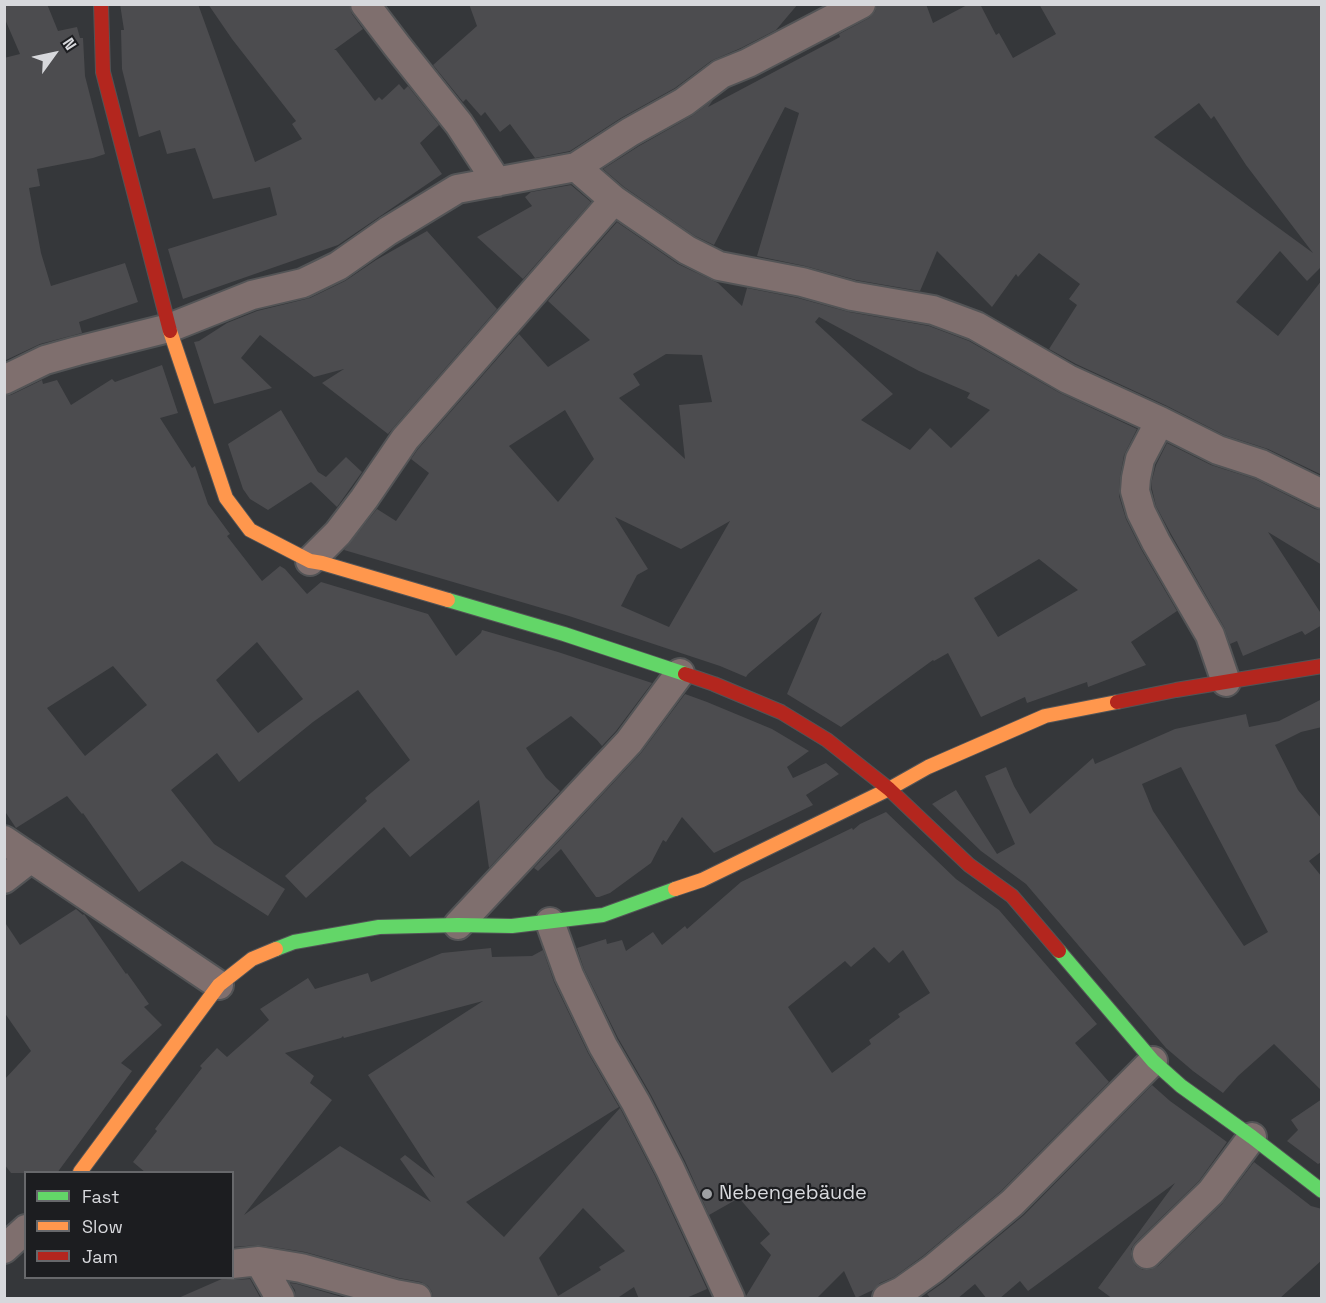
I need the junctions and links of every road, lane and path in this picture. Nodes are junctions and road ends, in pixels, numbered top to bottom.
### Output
1 (100, 4) edge
2 (365, 4) edge
3 (861, 4) edge
4 (576, 167) junction
5 (497, 182) junction
6 (614, 200) junction
7 (169, 328) junction
8 (4, 380) edge
9 (1160, 421) junction
10 (1322, 494) edge
11 (310, 561) junction
12 (1322, 666) edge
13 (680, 673) junction
14 (1226, 682) junction
15 (889, 789) junction
16 (4, 840) edge
17 (31, 858) junction
18 (4, 879) edge
19 (550, 922) junction
20 (458, 925) junction
21 (219, 985) junction
22 (1154, 1061) junction
23 (1252, 1137) junction
24 (81, 1171) edge
25 (1322, 1191) edge
26 (24, 1230) edge
27 (4, 1249) edge
28 (1147, 1254) dead end
29 (246, 1263) edge
30 (280, 1299) edge
31 (417, 1299) edge
32 (708, 1299) edge
33 (724, 1299) edge
34 (730, 1299) edge
35 (887, 1299) edge

1 - 7 street
2 - 5 street
3 - 4 street
4 - 5 street
4 - 6 street
5 - 7 street
6 - 9 street
6 - 11 street
7 - 8 street
7 - 11 street
9 - 10 street
9 - 14 street
11 - 13 street
12 - 14 street
13 - 15 street
13 - 20 street
14 - 15 street
15 - 19 street
15 - 22 street
16 - 17 street
17 - 18 street
17 - 21 street
19 - 20 street
19 - 34 street
20 - 21 street
21 - 24 street
22 - 23 street
22 - 35 street
23 - 25 street
23 - 28 street
26 - 27 street
29 - 30 street
29 - 31 street
32 - 33 street

